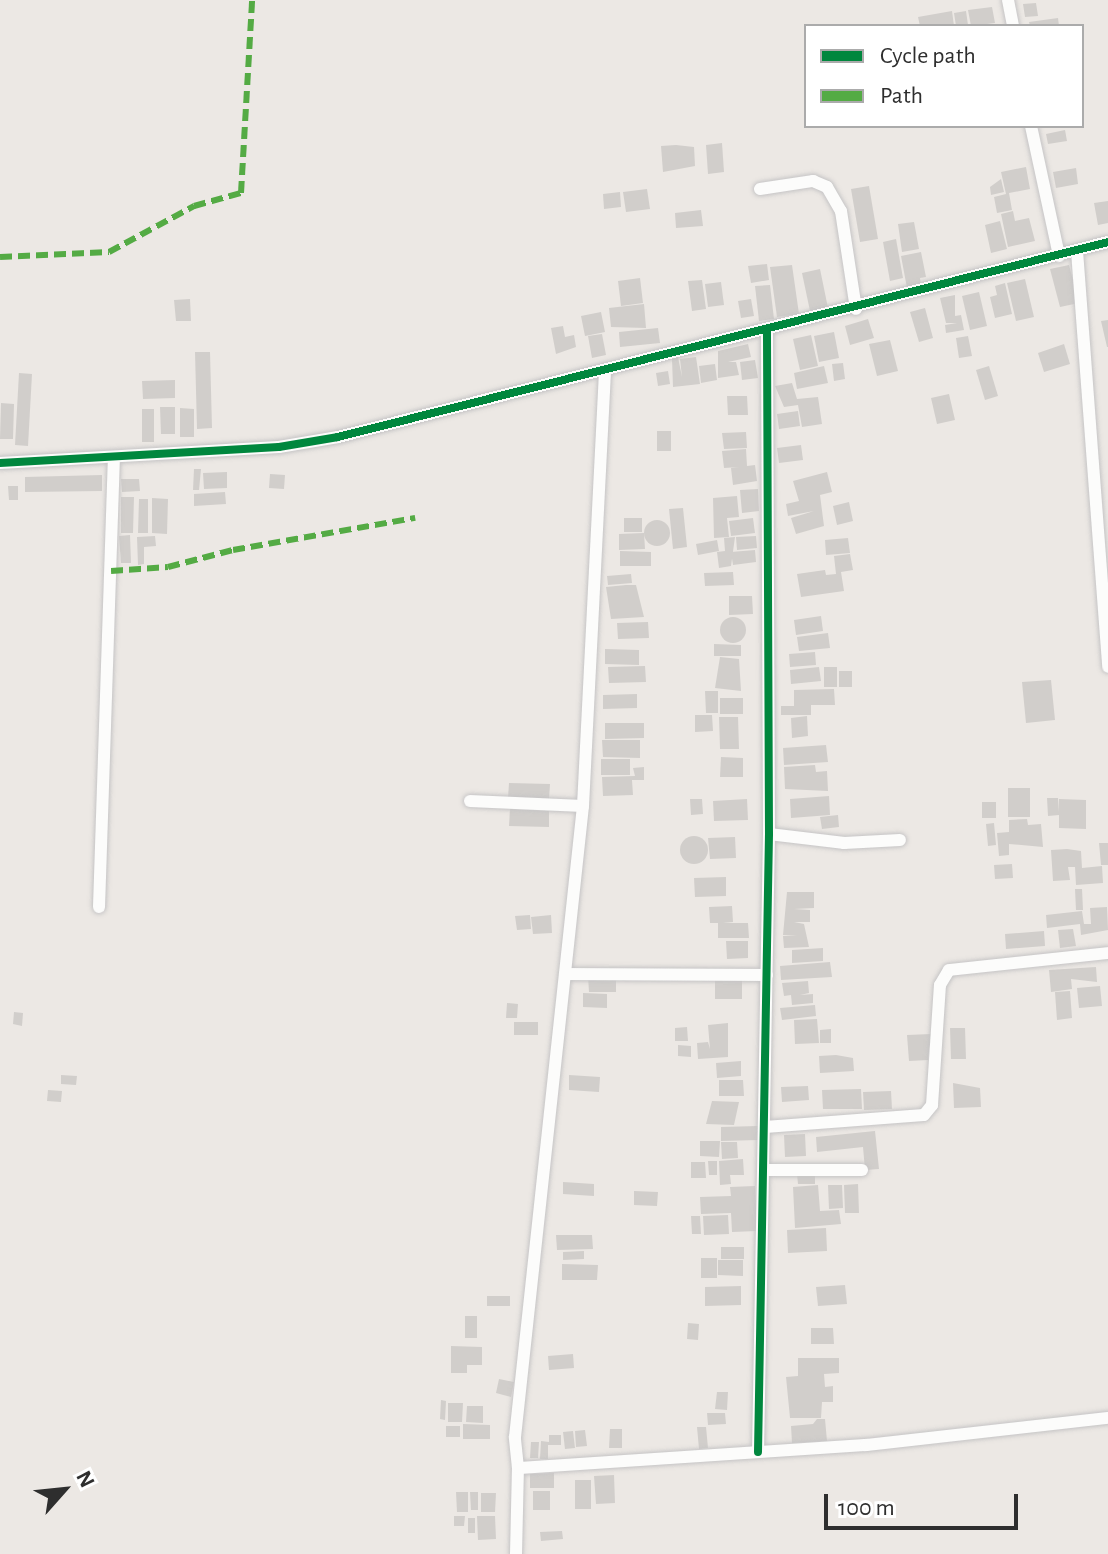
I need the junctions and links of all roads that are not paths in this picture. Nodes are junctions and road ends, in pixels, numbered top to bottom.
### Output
1 (1008, 0) edge
2 (1013, 24) edge
3 (1031, 128) edge
4 (760, 189) dead end
5 (1108, 242) edge
6 (1077, 251) junction
7 (1059, 256) junction
8 (856, 309) junction
9 (767, 332) junction
10 (605, 371) junction
11 (114, 459) junction
12 (0, 463) edge
13 (1108, 667) edge
14 (470, 801) dead end
15 (583, 806) junction
16 (769, 834) junction
17 (900, 840) dead end
18 (99, 907) dead end
19 (1108, 953) edge
20 (565, 974) junction
21 (767, 975) junction
22 (765, 1127) junction
23 (765, 1170) junction
24 (862, 1170) dead end
25 (1108, 1418) edge
26 (758, 1452) junction
27 (518, 1468) junction
28 (516, 1554) edge

1 - 2 street
3 - 7 street
4 - 8 street
5 - 6 street
6 - 7 street
6 - 13 street
7 - 8 street
8 - 9 street
9 - 10 street
9 - 16 street
10 - 11 street
10 - 15 street
11 - 12 street
11 - 18 street
14 - 15 street
15 - 20 street
16 - 17 street
16 - 21 street
19 - 22 street
20 - 21 street
20 - 27 street
21 - 22 street
22 - 23 street
23 - 24 street
23 - 26 street
25 - 26 street
26 - 27 street
27 - 28 street

